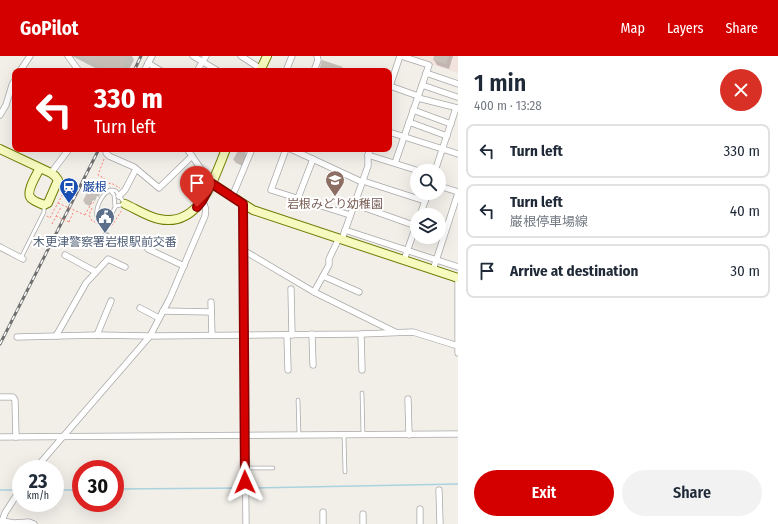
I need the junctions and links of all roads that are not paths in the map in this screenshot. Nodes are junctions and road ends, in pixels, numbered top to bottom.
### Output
1 (30, 56) edge
2 (68, 56) edge
3 (152, 56) edge
4 (193, 56) edge
5 (206, 56) edge
6 (241, 56) edge
7 (267, 56) edge
8 (292, 56) edge
9 (317, 56) edge
10 (401, 56) edge
11 (202, 62) junction
12 (148, 63) junction
13 (22, 68) edge
14 (77, 68) edge
15 (146, 68) edge
16 (156, 68) edge
17 (199, 68) edge
18 (213, 68) edge
19 (257, 68) edge
20 (261, 68) edge
21 (287, 68) edge
22 (315, 68) edge
23 (426, 73) junction
24 (392, 80) edge
25 (458, 84) edge
26 (12, 85) edge
27 (422, 85) junction
28 (392, 89) edge
29 (458, 96) edge
30 (418, 97) junction
31 (456, 108) edge
32 (413, 110) junction
33 (0, 114) edge
34 (409, 122) junction
35 (451, 124) junction
36 (392, 133) edge
37 (447, 136) junction
38 (404, 137) junction
39 (0, 149) edge
40 (442, 150) junction
41 (67, 152) edge
42 (107, 152) edge
43 (189, 152) edge
44 (225, 152) edge
45 (251, 152) edge
46 (285, 152) edge
47 (298, 152) edge
48 (369, 152) edge
49 (458, 154) edge
50 (192, 156) junction
51 (313, 159) junction
52 (395, 163) junction
53 (437, 164) edge
54 (40, 168) junction
55 (410, 168) edge
56 (136, 169) junction
57 (51, 173) junction
58 (362, 181) junction
59 (211, 183) junction
60 (446, 188) edge
61 (110, 190) junction
62 (458, 192) edge
63 (119, 196) junction
64 (232, 197) junction
65 (298, 198) junction
66 (202, 201) junction
67 (425, 201) joint
68 (125, 204) junction
69 (243, 204) junction
70 (354, 204) junction
71 (44, 205) junction
72 (115, 207) junction
73 (422, 208) edge
74 (350, 215) junction
75 (410, 222) edge
76 (345, 230) junction
77 (340, 239) junction
78 (410, 243) edge
79 (0, 247) edge
80 (148, 249) dead end
81 (243, 250) junction
82 (407, 251) junction
83 (65, 255) dead end
84 (22, 258) joint
85 (404, 260) junction
86 (436, 260) junction
87 (184, 266) junction
88 (125, 267) dead end
89 (458, 267) edge
90 (433, 270) junction
91 (96, 272) junction
92 (323, 276) junction
93 (458, 279) edge
94 (291, 289) dead end
95 (314, 292) junction
96 (359, 292) dead end
97 (111, 302) dead end
98 (211, 302) dead end
99 (140, 308) dead end
100 (163, 311) junction
101 (211, 312) junction
102 (160, 318) junction
103 (395, 332) junction
104 (312, 334) junction
105 (361, 334) junction
106 (97, 335) junction
107 (212, 335) junction
108 (244, 335) junction
109 (289, 335) junction
110 (56, 336) junction
111 (150, 336) junction
112 (17, 337) dead end
113 (458, 346) edge
114 (458, 352) edge
115 (313, 365) dead end
116 (288, 370) dead end
117 (362, 370) dead end
118 (362, 393) dead end
119 (0, 397) edge
120 (408, 399) dead end
121 (298, 400) dead end
122 (458, 434) edge
123 (244, 435) junction
124 (363, 435) junction
125 (409, 435) junction
126 (299, 436) junction
127 (344, 436) junction
128 (0, 437) edge
129 (16, 437) junction
130 (62, 437) junction
131 (43, 460) edge
132 (245, 468) junction
133 (273, 468) dead end
134 (345, 472) dead end
135 (438, 490) dead end
136 (12, 502) edge
137 (420, 509) dead end
138 (323, 512) dead end
139 (363, 514) dead end
140 (2, 522) edge
141 (34, 524) edge
142 (246, 524) edge
143 (323, 524) edge
144 (363, 524) edge
145 (420, 524) edge
146 (440, 524) edge

1 - 13 street
2 - 14 street
3 - 12 street
4 - 11 street
5 - 11 street
6 - 19 street
7 - 20 street
8 - 21 street
9 - 22 street
10 - 23 street
10 - 24 street
11 - 17 street
11 - 18 street
12 - 15 street
12 - 16 street
23 - 25 street
23 - 27 street
26 - 33 street
27 - 29 street
27 - 30 street
28 - 30 street
29 - 31 street
30 - 31 street
30 - 32 street
31 - 35 street
32 - 34 street
32 - 35 street
34 - 37 street
34 - 38 street
35 - 37 street
36 - 38 street
37 - 40 street
38 - 40 street
38 - 52 street
39 - 54 street
40 - 49 street
40 - 53 street
41 - 57 street
42 - 56 street
43 - 50 street
44 - 59 street
45 - 64 street
46 - 65 street
47 - 51 street
48 - 52 street
48 - 58 street
50 - 56 street
50 - 59 street
51 - 58 street
51 - 65 street
52 - 55 street
54 - 57 street
54 - 71 street
56 - 63 street
57 - 71 street
58 - 67 street
58 - 70 street
59 - 64 street
59 - 66 street
60 - 62 street
61 - 63 lane
61 - 72 lane
61 - 72 lane
62 - 86 street
63 - 68 lane
64 - 69 street
65 - 74 street
66 - 68 street
66 - 87 street
67 - 73 street
68 - 72 lane
69 - 77 street
69 - 81 street
70 - 74 street
70 - 75 street
71 - 84 lane
74 - 76 street
76 - 77 street
76 - 82 street
77 - 85 street
77 - 92 street
78 - 82 street
79 - 84 street
80 - 87 street
81 - 95 street
81 - 108 street
82 - 85 street
82 - 86 street
83 - 91 street
85 - 90 street
86 - 89 street
86 - 90 street
87 - 100 street
88 - 91 street
90 - 93 street
91 - 110 street
92 - 95 street
92 - 96 street
93 - 113 street
94 - 109 street
95 - 103 street
97 - 106 street
98 - 101 street
99 - 102 street
100 - 101 street
100 - 102 street
101 - 107 street
102 - 111 street
103 - 105 street
103 - 113 street
104 - 105 street
104 - 109 street
104 - 115 street
105 - 117 street
106 - 110 street
106 - 111 street
107 - 108 street
107 - 111 street
108 - 109 street
108 - 123 street
109 - 116 street
110 - 112 street
111 - 130 street
113 - 114 street
118 - 124 lane
119 - 129 street
120 - 125 street
121 - 126 lane
122 - 125 street
123 - 126 street
123 - 130 street
123 - 132 street
124 - 125 street
124 - 127 street
126 - 127 street
127 - 134 lane
128 - 129 street
129 - 130 street
130 - 131 street
132 - 133 lane
132 - 142 street
135 - 146 street
136 - 140 street
137 - 145 street
138 - 143 street
139 - 144 street
140 - 141 street

